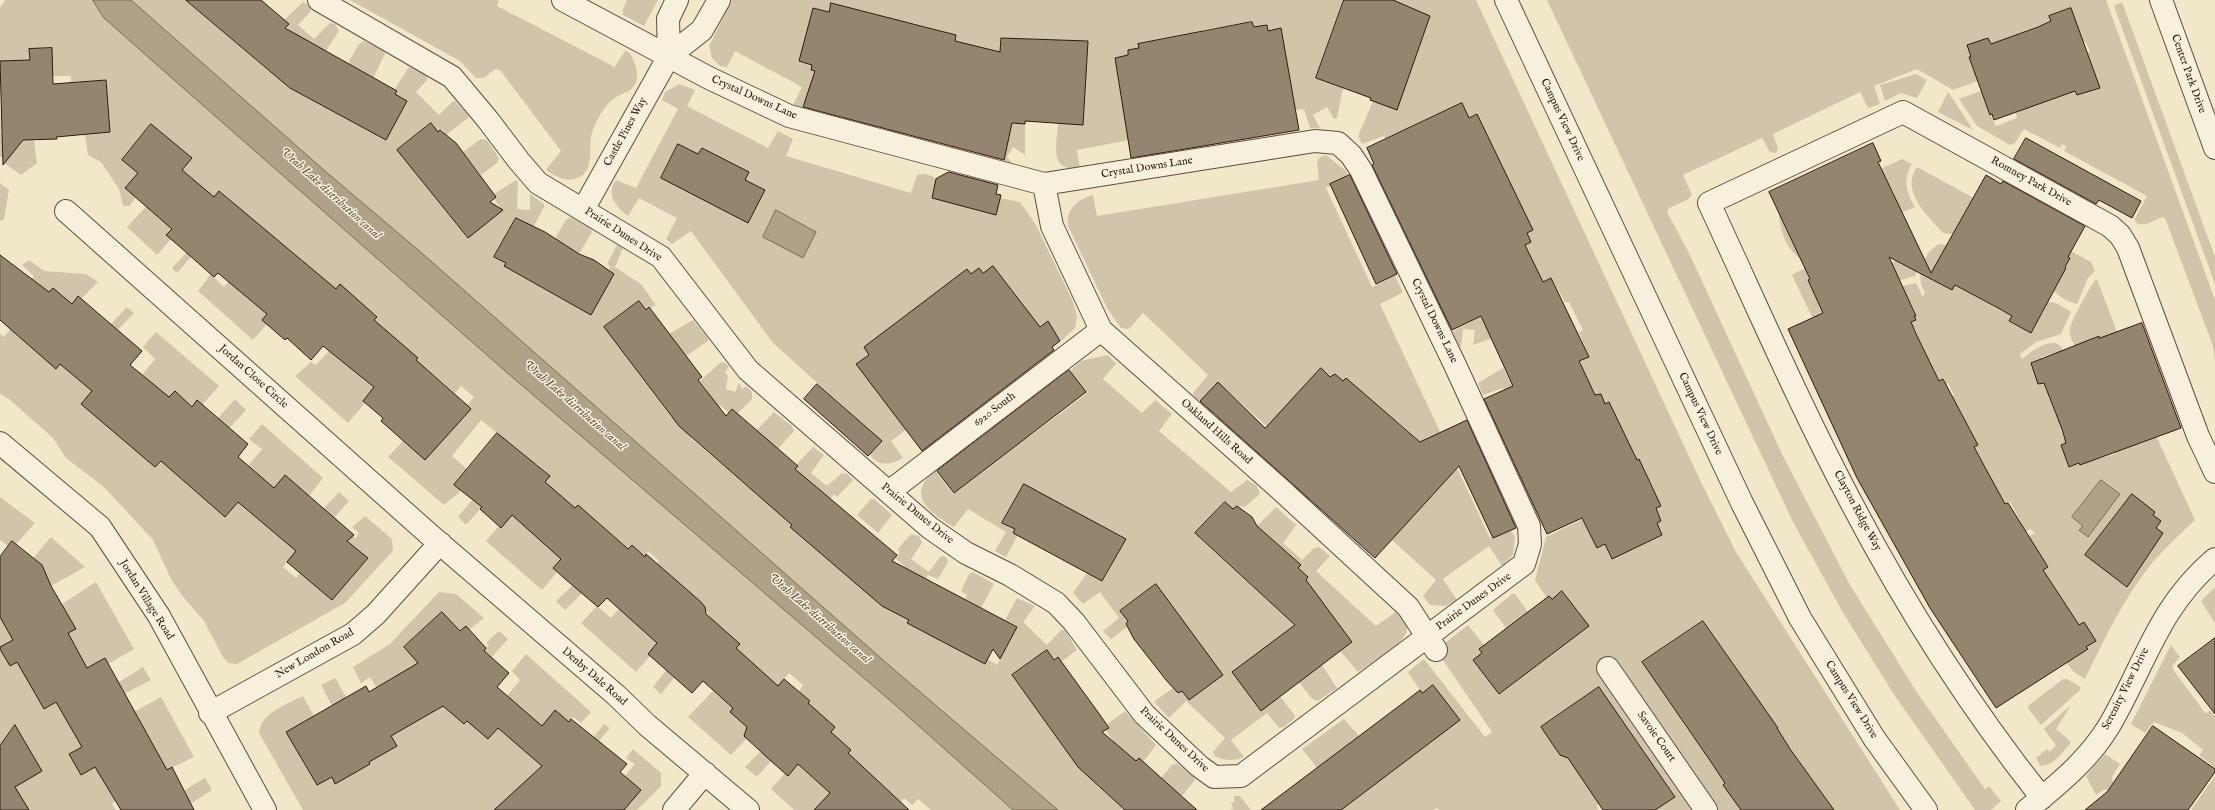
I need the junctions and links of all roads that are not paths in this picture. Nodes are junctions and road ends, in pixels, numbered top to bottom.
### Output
1 (319, 0) edge
2 (563, 0) edge
3 (677, 0) edge
4 (719, 0) edge
5 (1506, 0) edge
6 (2161, 0) edge
7 (668, 56) junction
8 (2215, 148) edge
9 (1044, 184) junction
10 (1709, 203) joint
11 (584, 208) junction
12 (66, 211) dead end
13 (1101, 330) junction
14 (0, 443) edge
15 (2215, 472) edge
16 (890, 491) junction
17 (1529, 526) joint
18 (440, 543) junction
19 (2215, 559) edge
20 (1431, 644) junction
21 (1608, 668) dead end
22 (210, 713) junction
23 (705, 773) junction
24 (2034, 804) edge
25 (1703, 809) edge
26 (265, 810) edge
27 (674, 810) edge
28 (748, 810) edge
29 (1926, 810) edge

1 - 11 street, Prairie Dunes Drive
2 - 7 street, Crystal Downs Lane
3 - 7 street, Castle Pines Way
4 - 7 street, Castle Pines Way
5 - 29 street, Campus View Drive
6 - 8 street, Center Park Drive
7 - 9 street, Crystal Downs Lane
7 - 11 street, Castle Pines Way
9 - 13 street, Oakland Hills Road
9 - 17 street, Crystal Downs Lane
10 - 15 street, Romney Park Drive
10 - 24 street, Clayton Ridge Way
11 - 16 street, Prairie Dunes Drive
12 - 18 street, Jordan Close Circle
13 - 16 street, 6920 South
13 - 20 street, Oakland Hills Road
14 - 22 street, Jordan Village Road
16 - 20 street, Prairie Dunes Drive
17 - 20 street, Prairie Dunes Drive
18 - 22 street, New London Road
18 - 23 street, Denby Dale Road
19 - 24 street, Serenity View Drive
21 - 25 street, Savoie Court
22 - 26 street, Jordan Village Road
23 - 27 street
23 - 28 street, Denby Dale Road

